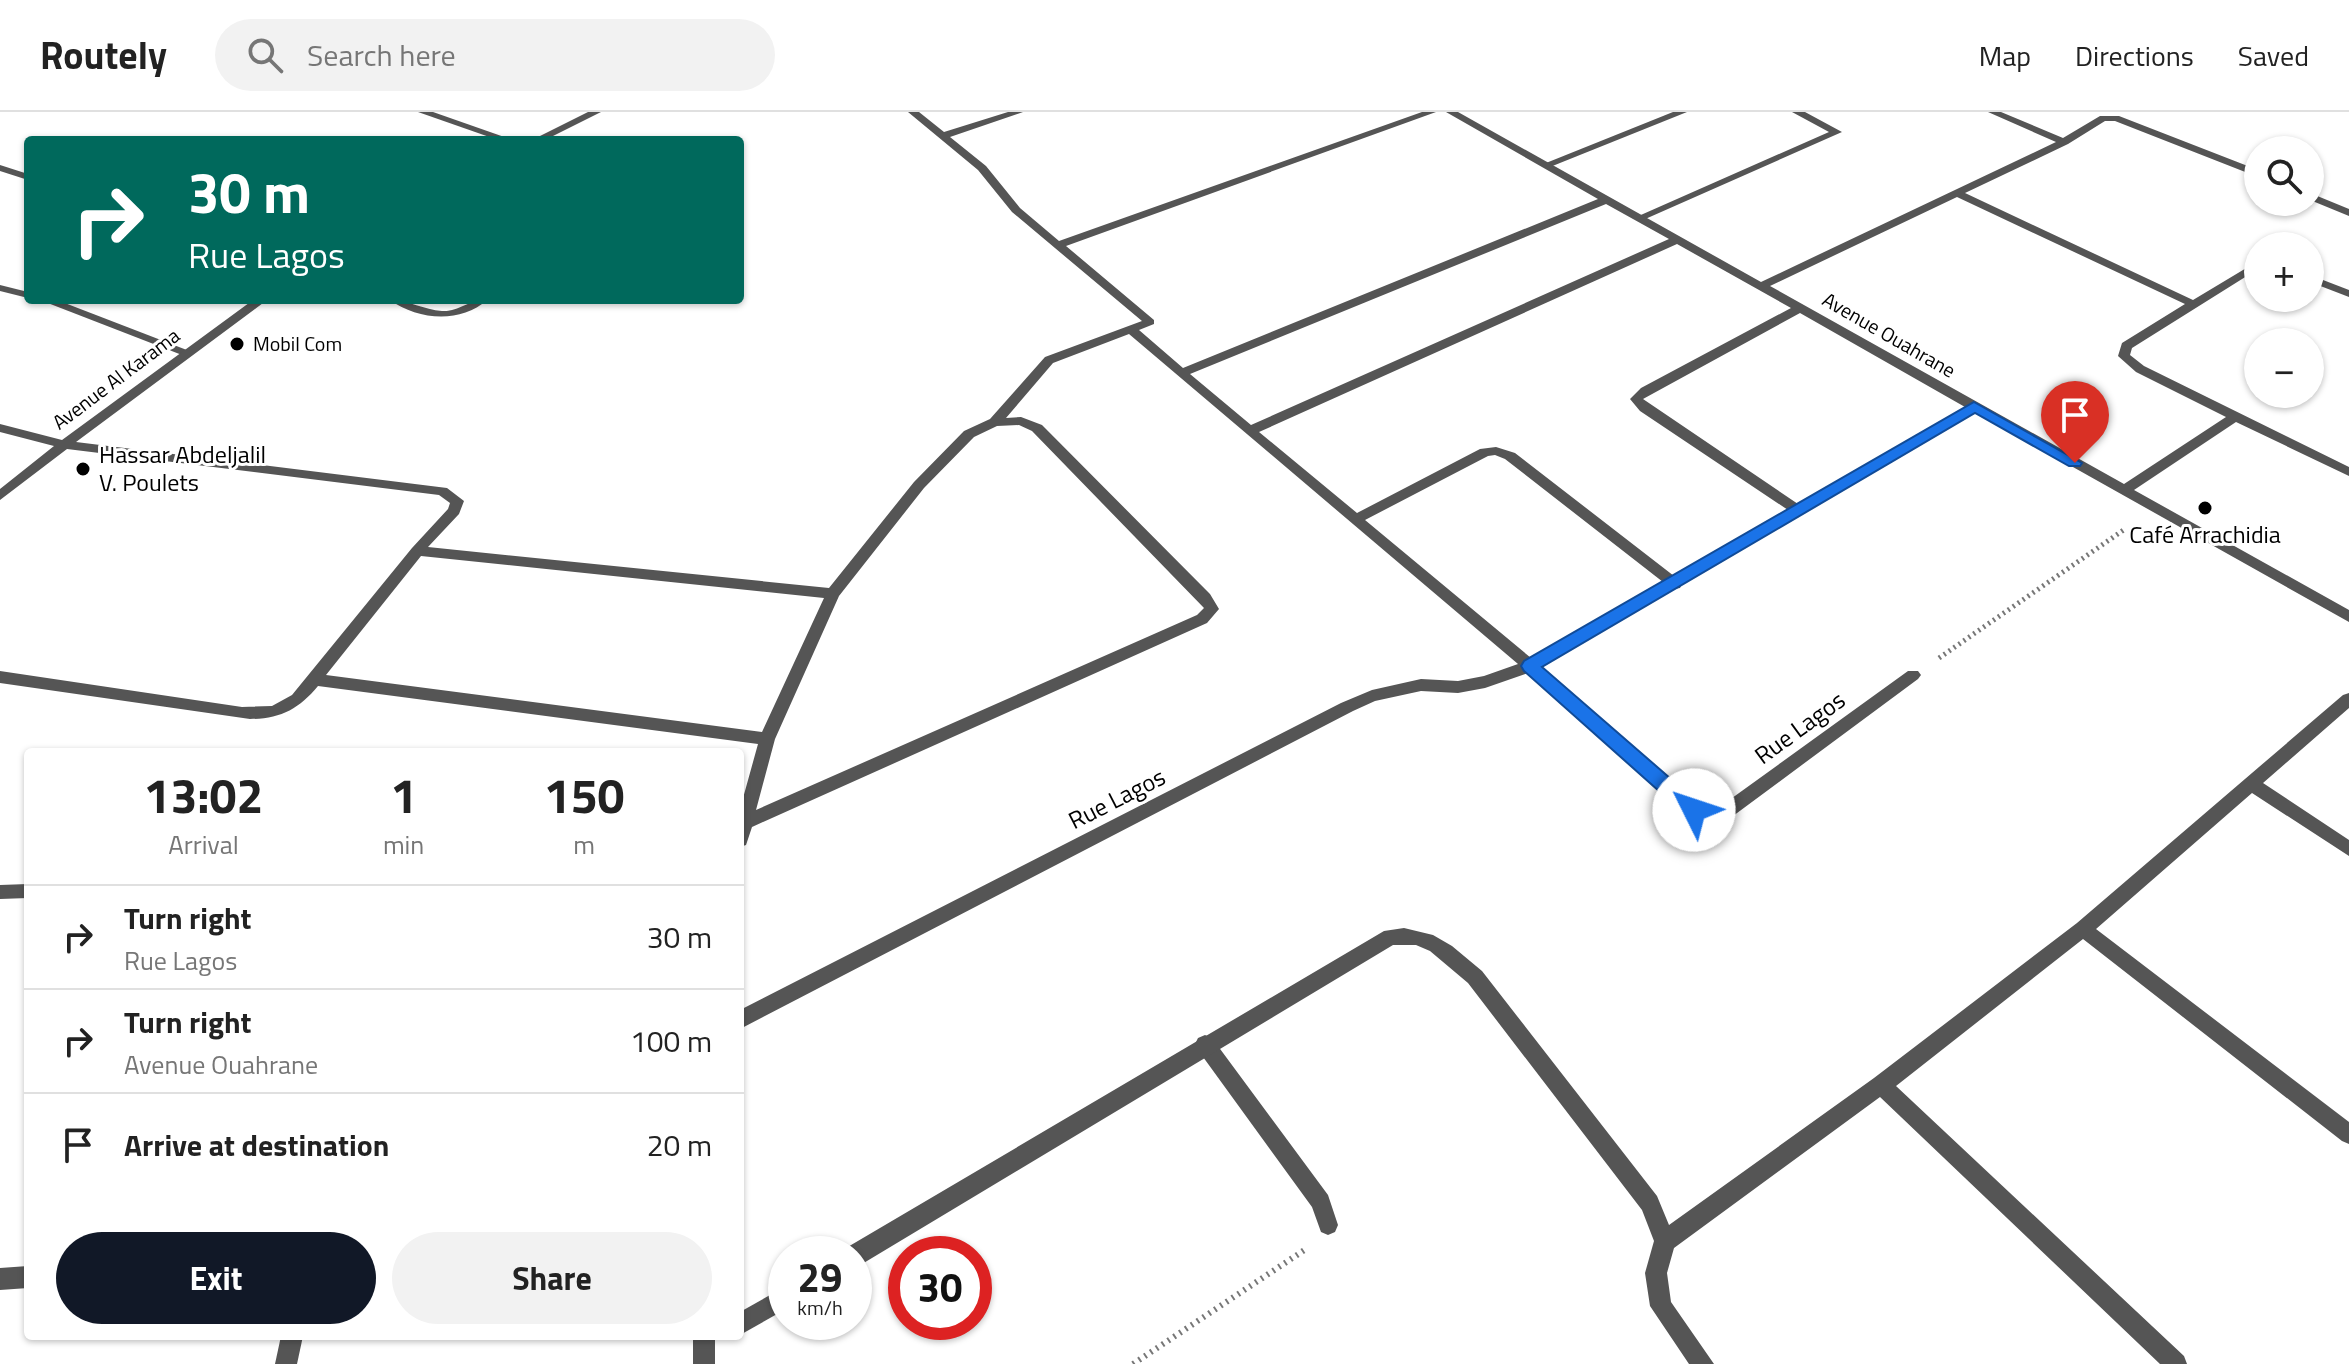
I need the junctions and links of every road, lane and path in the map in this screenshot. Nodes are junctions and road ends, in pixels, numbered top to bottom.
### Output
1 (423, 112) edge
2 (596, 112) edge
3 (913, 112) edge
4 (1018, 112) edge
5 (1431, 112) edge
6 (1451, 112) edge
7 (1682, 112) edge
8 (1797, 112) edge
9 (1993, 112) edge
10 (496, 136) edge
11 (545, 136) edge
12 (942, 136) junction
13 (2064, 142) junction
14 (1546, 165) junction
15 (0, 168) edge
16 (2244, 168) edge
17 (24, 176) edge
18 (1957, 193) junction
19 (1606, 200) junction
20 (2324, 202) edge
21 (2349, 213) edge
22 (1639, 218) junction
23 (1679, 239) junction
24 (1058, 245) junction
25 (2244, 273) edge
26 (2324, 284) edge
27 (1761, 286) junction
28 (0, 288) edge
29 (24, 294) edge
30 (2349, 294) edge
31 (57, 304) edge
32 (255, 304) edge
33 (408, 304) edge
34 (475, 304) edge
35 (2193, 304) junction
36 (1801, 308) junction
37 (1130, 329) junction
38 (186, 352) junction
39 (1181, 373) junction
40 (1974, 407) junction
41 (2236, 416) junction
42 (995, 422) junction
43 (0, 428) edge
44 (1249, 431) junction
45 (63, 444) junction
46 (2349, 472) edge
47 (2125, 490) junction
48 (0, 496) edge
49 (2156, 508) junction
50 (1798, 510) junction
51 (1356, 519) junction
52 (417, 551) junction
53 (1675, 584) junction
54 (833, 594) junction
55 (2349, 617) edge
56 (1530, 666) junction
57 (1913, 675) joint
58 (0, 677) edge
59 (312, 679) junction
60 (2349, 699) edge
61 (767, 739) junction
62 (2251, 784) junction
63 (744, 825) edge
64 (744, 831) edge
65 (2349, 849) edge
66 (24, 891) edge
67 (0, 892) edge
68 (2083, 929) junction
69 (744, 1018) edge
70 (1205, 1044) junction
71 (1881, 1085) junction
72 (2349, 1134) edge
73 (1328, 1225) joint
74 (1665, 1241) junction
75 (872, 1245) edge
76 (24, 1277) edge
77 (0, 1279) edge
78 (768, 1308) edge
79 (744, 1322) edge
80 (291, 1340) edge
81 (286, 1364) edge
82 (1133, 1364) edge
83 (1703, 1364) edge
84 (2176, 1364) edge

1 - 10 street
2 - 11 street
3 - 12 street
4 - 12 street
5 - 24 street
6 - 14 street, Avenue Ouahrane
7 - 14 street
8 - 22 street
9 - 13 street
12 - 24 street
13 - 16 street
13 - 18 street
14 - 19 street, Avenue Ouahrane
15 - 17 street
18 - 27 street
18 - 35 street
19 - 22 street, Avenue Ouahrane
19 - 39 street
20 - 21 street
22 - 23 street, Avenue Ouahrane
23 - 27 street, Avenue Ouahrane
23 - 44 street
24 - 37 street
25 - 35 street
26 - 30 street
27 - 36 street, Avenue Ouahrane
28 - 29 street
31 - 38 street
32 - 38 street, Avenue Al Karama
33 - 34 street
35 - 41 street
36 - 40 street, Avenue Ouahrane
36 - 50 street
37 - 39 street
37 - 42 street
38 - 45 street, Avenue Al Karama
39 - 44 street
40 - 47 street, Avenue Ouahrane
40 - 50 street, Rue Lagos
41 - 46 street
41 - 47 street
42 - 54 street
42 - 64 street
43 - 45 street
44 - 51 street
45 - 48 street, Avenue Al Karama
45 - 52 street
47 - 49 street, Avenue Ouahrane
49 - 55 street, Avenue Ouahrane
49 - 57 path
50 - 53 street, Rue Lagos
51 - 53 street
51 - 56 street
52 - 54 street
52 - 59 street
53 - 56 street, Rue Lagos
54 - 61 street
56 - 57 street, Rue Lagos
56 - 69 street, Rue Lagos
58 - 59 street
59 - 61 street
60 - 62 street
61 - 63 street
62 - 65 street
62 - 68 street
66 - 67 street
68 - 71 street
68 - 72 street
70 - 73 street
70 - 74 street
70 - 75 street
71 - 74 street
71 - 84 street
73 - 82 path
74 - 83 street
76 - 77 street
78 - 79 street
80 - 81 street

